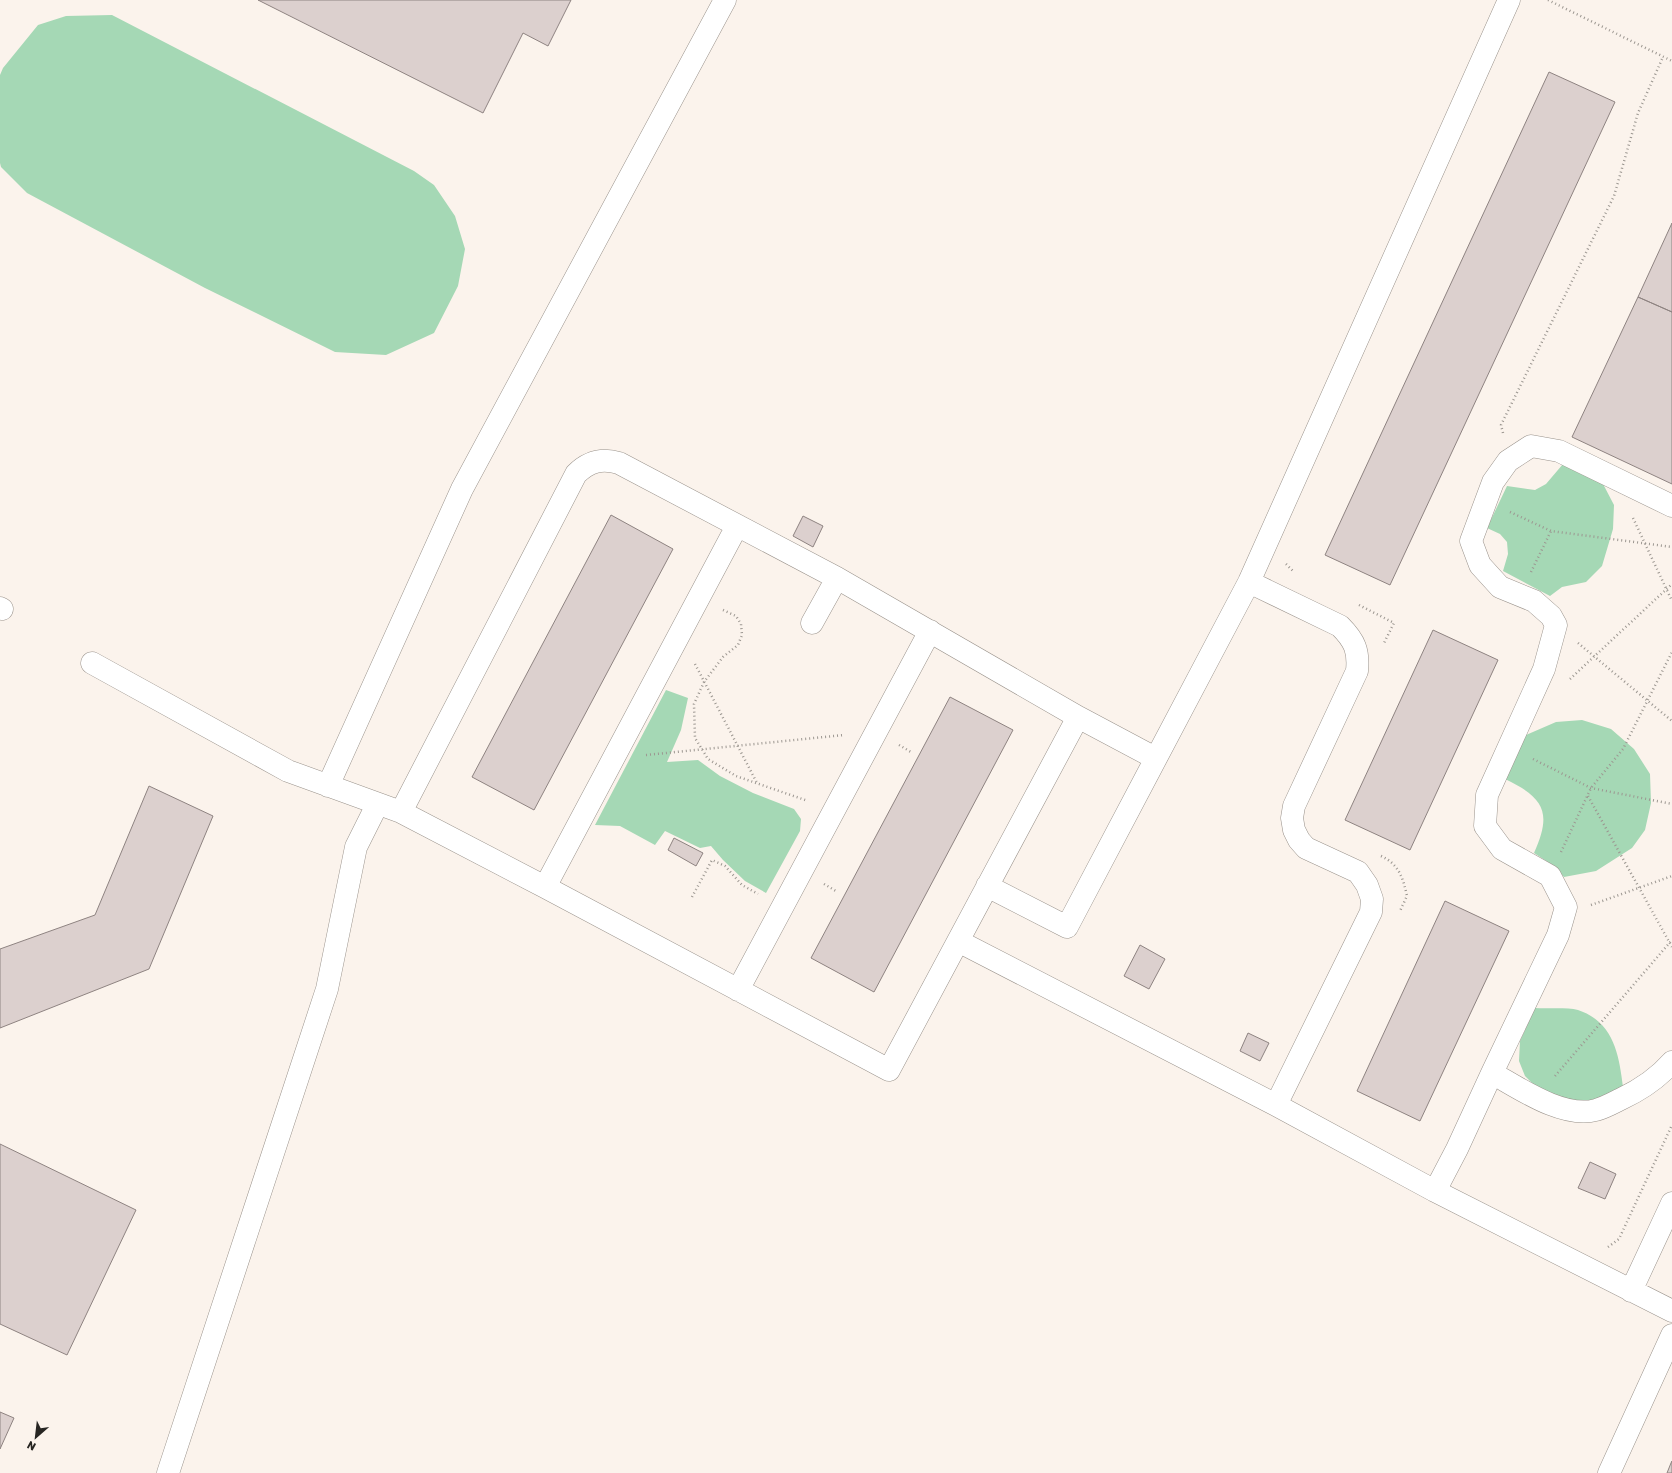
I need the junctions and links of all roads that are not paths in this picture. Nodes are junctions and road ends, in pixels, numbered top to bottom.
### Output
1 (725, 0) edge
2 (1509, 0) edge
3 (1672, 506) edge
4 (738, 526) junction
5 (837, 578) junction
6 (1249, 582) junction
7 (812, 623) dead end
8 (930, 631) junction
9 (92, 663) dead end
10 (1078, 717) junction
11 (1155, 758) junction
12 (328, 786) junction
13 (378, 804) junction
14 (401, 812) junction
15 (987, 886) junction
16 (545, 887) junction
17 (958, 941) junction
18 (738, 990) junction
19 (1672, 1062) edge
20 (1492, 1073) junction
21 (1276, 1105) junction
22 (1435, 1191) junction
23 (1672, 1203) edge
24 (1632, 1291) junction
25 (1672, 1311) edge
26 (1672, 1335) edge
27 (168, 1473) edge
28 (1609, 1473) edge

1 - 12 lane
2 - 6 lane
3 - 20 lane
4 - 5 lane
4 - 14 lane
4 - 16 lane
5 - 7 lane
5 - 8 lane
6 - 11 lane
6 - 21 lane
8 - 10 lane
8 - 18 lane
9 - 12 lane
10 - 11 lane
10 - 15 lane
11 - 15 lane
12 - 13 lane
13 - 14 lane
13 - 27 lane
14 - 16 lane
15 - 17 lane
16 - 18 lane
17 - 18 lane
17 - 21 lane
19 - 20 lane
20 - 22 lane
21 - 22 lane
22 - 24 lane
23 - 24 lane
24 - 25 lane
26 - 28 lane

